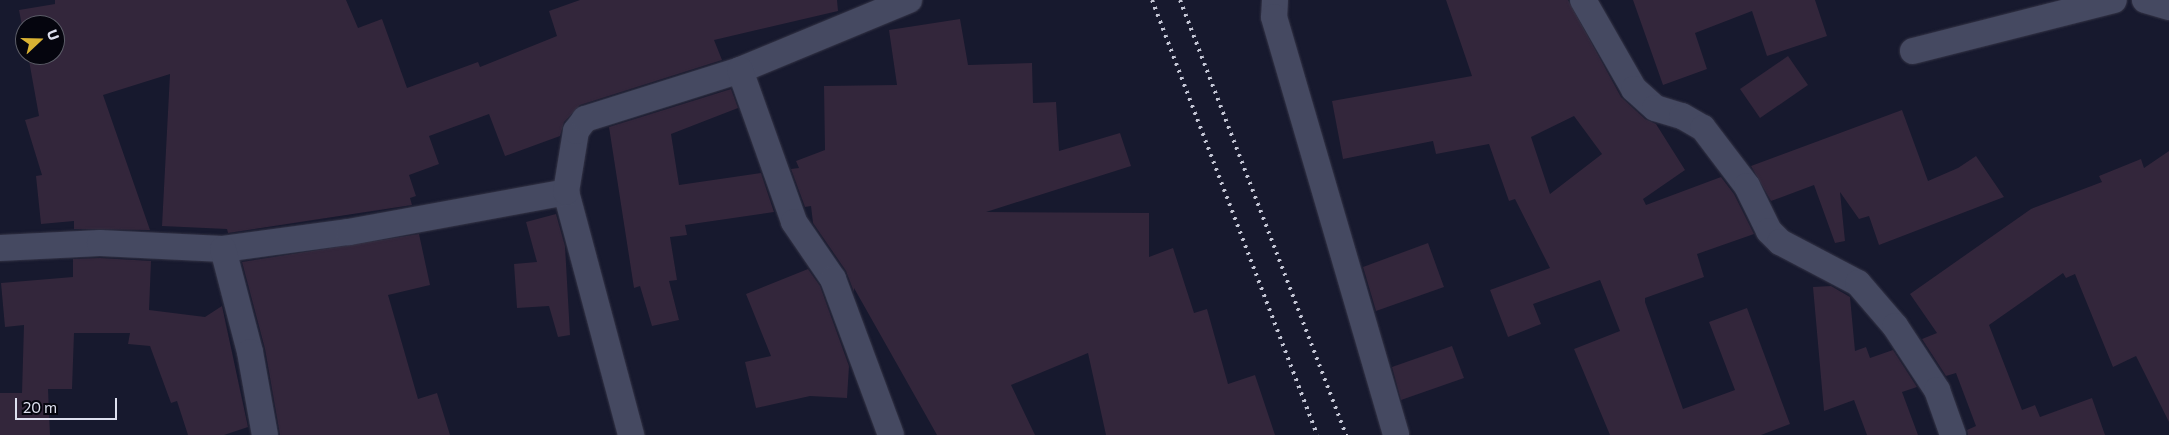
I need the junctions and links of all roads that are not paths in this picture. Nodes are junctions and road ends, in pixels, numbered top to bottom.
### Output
1 (909, 0) edge
2 (1275, 0) edge
3 (1583, 0) edge
4 (2114, 0) edge
5 (2145, 0) edge
6 (2169, 7) edge
7 (1913, 51) dead end
8 (740, 70) junction
9 (566, 192) junction
10 (0, 248) edge
11 (223, 249) junction
12 (265, 435) edge
13 (631, 435) edge
14 (892, 435) edge
15 (1396, 435) edge
16 (1953, 435) edge

1 - 8 street
2 - 15 street
3 - 16 street
4 - 7 street
5 - 6 street
8 - 9 street
8 - 14 street
9 - 11 street
9 - 13 street
10 - 11 street
11 - 12 street

